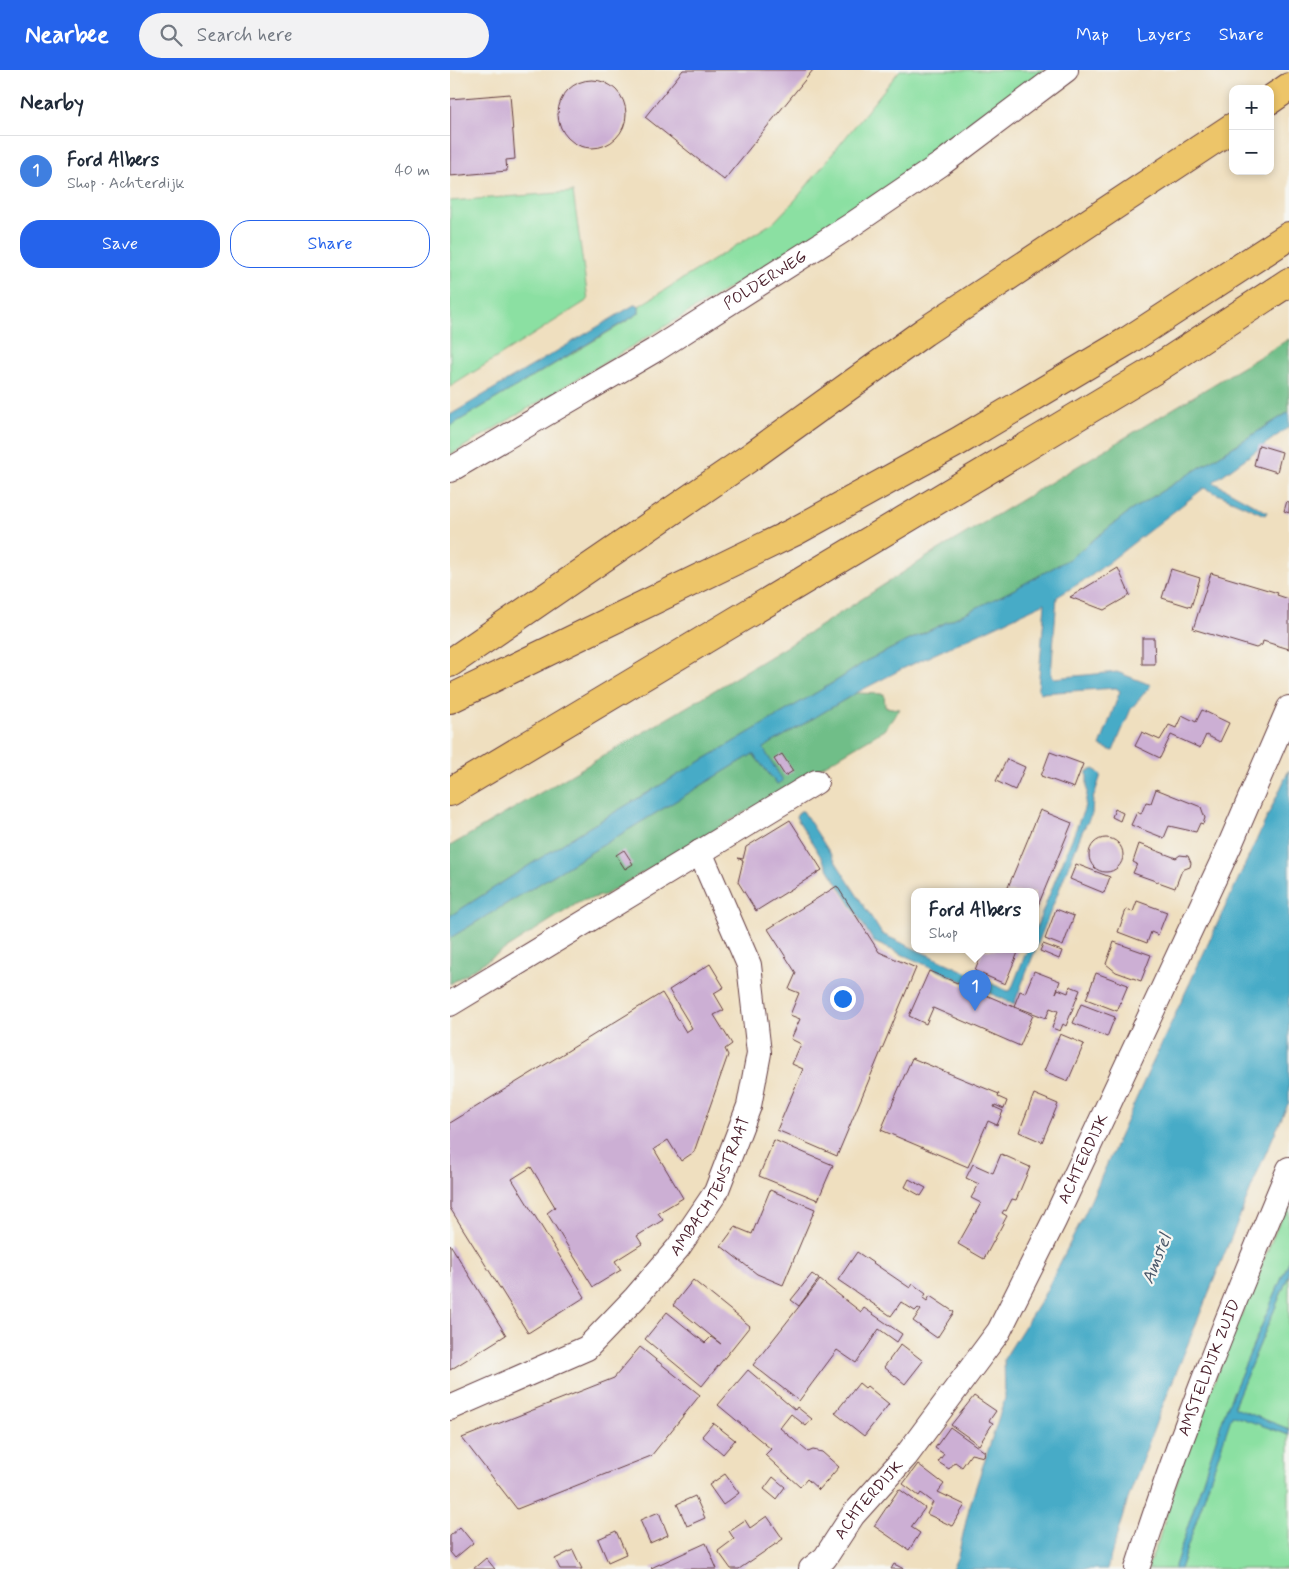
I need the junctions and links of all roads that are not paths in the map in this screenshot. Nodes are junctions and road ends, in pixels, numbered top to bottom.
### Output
1 (1066, 70) edge
2 (1289, 87) edge
3 (1274, 97) edge
4 (1229, 130) edge
5 (1287, 237) edge
6 (1289, 282) edge
7 (450, 470) edge
8 (450, 663) edge
9 (450, 699) edge
10 (1289, 708) edge
11 (816, 782) dead end
12 (450, 792) edge
13 (700, 852) junction
14 (450, 1004) edge
15 (1289, 1169) edge
16 (450, 1408) edge
17 (811, 1569) edge
18 (1137, 1569) edge

1 - 7 street, POLDERWEG
2 - 3 highway
4 - 8 highway
5 - 9 highway
6 - 12 highway
10 - 17 street, ACHTERDIJK
11 - 13 street
13 - 14 street
13 - 16 street, AMBACHTENSTRAAT
15 - 18 street, AMSTELDIJK ZUID

